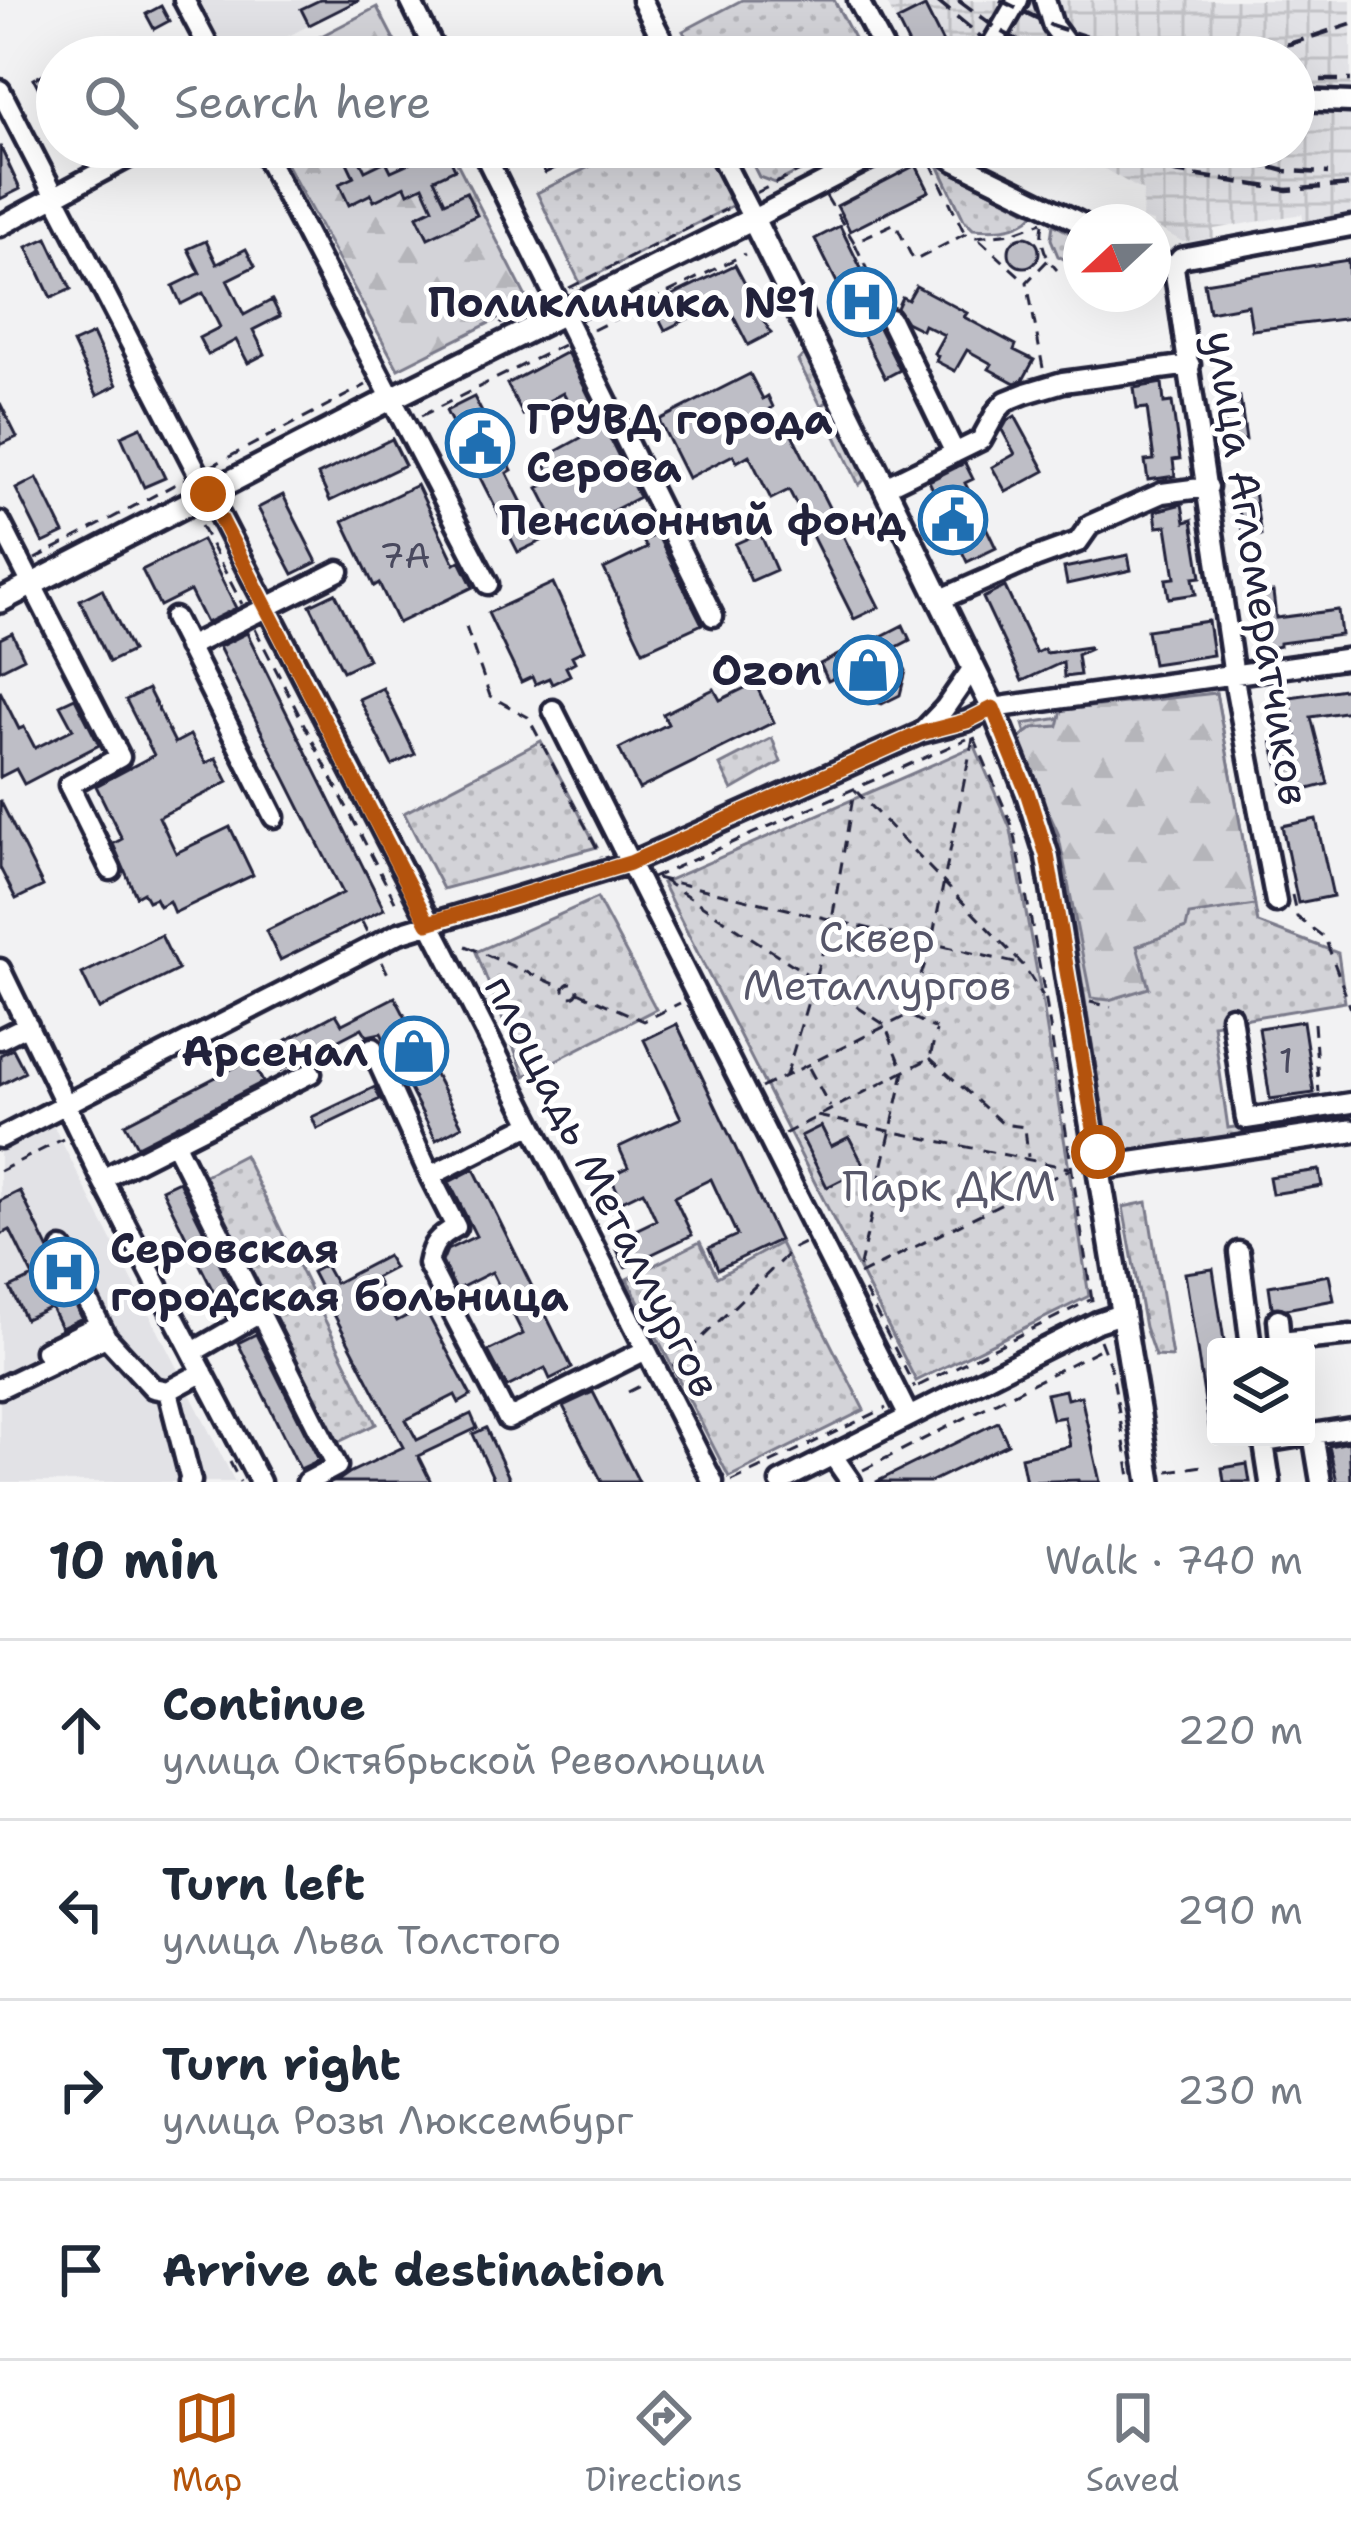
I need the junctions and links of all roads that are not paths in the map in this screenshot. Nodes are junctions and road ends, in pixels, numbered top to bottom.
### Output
1 (184, 0) edge
2 (642, 0) edge
3 (858, 0) edge
4 (1018, 0) edge
5 (1045, 0) edge
6 (419, 3) edge
7 (203, 36) edge
8 (431, 36) edge
9 (660, 36) edge
10 (877, 36) edge
11 (998, 36) edge
12 (1060, 36) edge
13 (0, 90) edge
14 (1315, 101) edge
15 (1351, 102) edge
16 (36, 161) edge
17 (40, 168) edge
18 (107, 168) edge
19 (272, 168) edge
20 (492, 168) edge
21 (727, 168) edge
22 (852, 168) edge
23 (975, 168) edge
24 (54, 196) junction
25 (748, 209) junction
26 (1063, 214) edge
27 (0, 226) edge
28 (1351, 226) edge
29 (1171, 266) edge
30 (1174, 267) junction
31 (558, 305) junction
32 (890, 319) road end
33 (1190, 365) junction
34 (390, 399) junction
35 (955, 453) junction
36 (203, 483) junction
37 (885, 487) junction
38 (1208, 487) junction
39 (0, 522) edge
40 (339, 571) dead end
41 (27, 575) junction
42 (488, 584) dead end
43 (940, 600) junction
44 (0, 601) edge
45 (258, 612) junction
46 (712, 616) dead end
47 (174, 618) dead end
48 (188, 647) junction
49 (1351, 658) edge
50 (972, 669) junction
51 (1234, 675) junction
52 (993, 708) junction
53 (553, 710) dead end
54 (921, 733) junction
55 (274, 818) dead end
56 (111, 870) dead end
57 (641, 874) junction
58 (1284, 898) road end
59 (428, 923) junction
60 (0, 969) edge
61 (6, 996) edge
62 (1231, 1016) dead end
63 (28, 1025) junction
64 (0, 1039) edge
65 (372, 1048) dead end
66 (311, 1073) dead end
67 (1351, 1103) edge
68 (66, 1105) junction
69 (532, 1124) junction
70 (1351, 1131) edge
71 (0, 1138) edge
72 (174, 1142) junction
73 (1100, 1168) junction
74 (430, 1176) junction
75 (102, 1179) junction
76 (62, 1249) dead end
77 (1239, 1252) dead end
78 (260, 1313) junction
79 (1124, 1313) junction
80 (1278, 1319) dead end
81 (103, 1331) junction
82 (1351, 1335) edge
83 (1250, 1338) edge
84 (45, 1351) dead end
85 (646, 1351) junction
86 (193, 1352) junction
87 (203, 1372) junction
88 (0, 1388) edge
89 (168, 1391) junction
90 (909, 1417) junction
91 (1351, 1429) edge
92 (1315, 1434) edge
93 (1264, 1446) edge
94 (1309, 1446) edge
95 (833, 1456) junction
96 (850, 1480) edge
97 (188, 1482) edge
98 (260, 1482) edge
99 (307, 1482) edge
100 (712, 1482) edge
101 (781, 1482) edge
102 (1150, 1482) edge
103 (1270, 1482) edge
104 (1322, 1482) edge

1 - 7 street
2 - 9 street
3 - 10 street
4 - 11 street
5 - 12 street
6 - 8 street
13 - 16 street, площадь Металлургов
14 - 15 street
17 - 24 street, площадь Металлургов
18 - 24 street
19 - 34 street
20 - 31 street
21 - 25 street
22 - 25 street
23 - 26 street
24 - 27 street
24 - 36 street, площадь Металлургов
25 - 31 main road
25 - 37 main road
28 - 30 street
29 - 30 street
30 - 33 street, улица Агломератчиков
31 - 34 main road
31 - 46 street
32 - 35 street
33 - 35 street
33 - 38 street, улица Агломератчиков
34 - 36 main road
34 - 42 street
35 - 37 street
36 - 41 main road
36 - 45 street, площадь Металлургов
37 - 43 main road
38 - 43 street
38 - 51 street, улица Агломератчиков
39 - 41 street
40 - 45 street
41 - 44 main road
41 - 56 street
43 - 50 main road
45 - 48 street
45 - 59 street, площадь Металлургов
47 - 48 street
48 - 55 street
49 - 51 street
50 - 52 main road
50 - 54 street
51 - 52 street
51 - 58 street, улица Агломератчиков
52 - 54 street
52 - 73 main road
53 - 57 street
54 - 57 street
57 - 59 street
57 - 90 street
59 - 68 street
59 - 69 street, площадь Металлургов
60 - 61 street
61 - 63 street
62 - 67 street
63 - 64 street
63 - 68 street
65 - 74 street
66 - 72 street
68 - 71 street
68 - 75 street
69 - 74 street
69 - 85 street, площадь Металлургов
70 - 73 main road
72 - 75 street
72 - 78 street
73 - 79 main road
74 - 85 street
75 - 86 street
76 - 81 street
77 - 83 street
78 - 86 street
78 - 99 street
79 - 90 street
79 - 102 main road
80 - 82 street
81 - 84 street
81 - 88 street
81 - 89 street
85 - 100 street, площадь Металлургов
86 - 87 street
87 - 89 street
87 - 98 street
89 - 97 street
90 - 95 street
91 - 92 street
93 - 103 street
94 - 104 street
95 - 96 street
95 - 101 street

